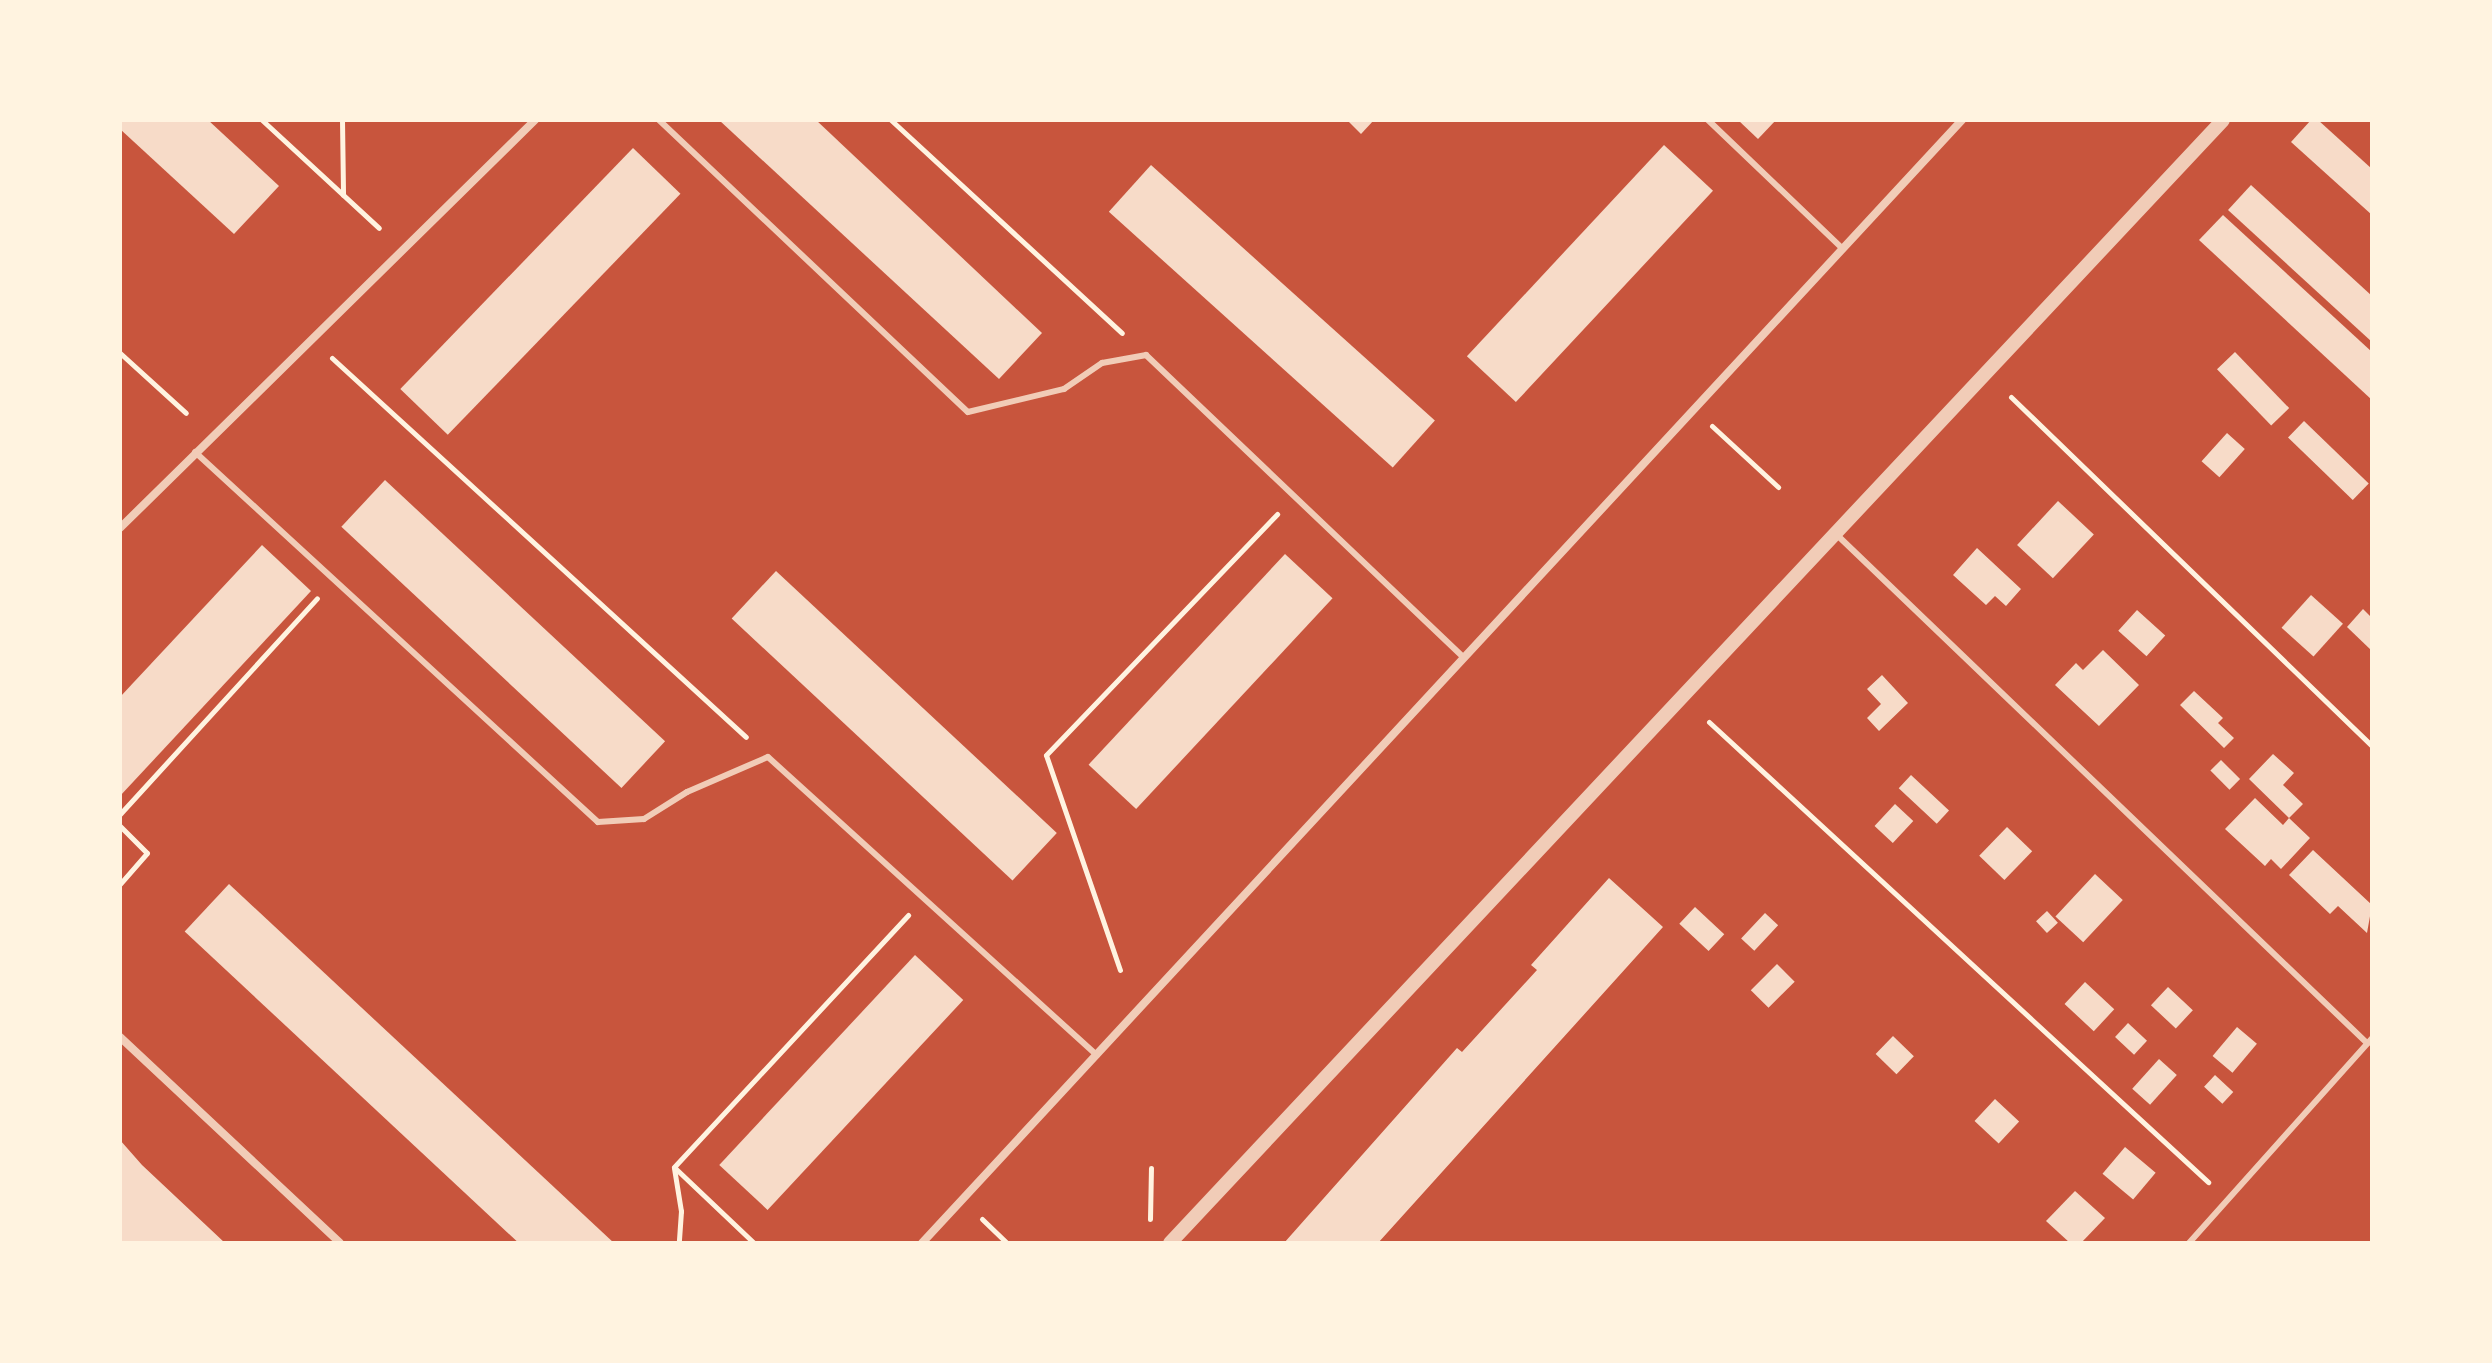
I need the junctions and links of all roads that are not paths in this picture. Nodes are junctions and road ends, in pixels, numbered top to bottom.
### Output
1 (535, 120) edge
2 (659, 120) edge
3 (1708, 120) edge
4 (1962, 120) edge
5 (2223, 120) edge
6 (1842, 248) junction
7 (195, 452) junction
8 (120, 528) edge
9 (1835, 534) junction
10 (1464, 658) junction
11 (120, 1037) edge
12 (2370, 1041) edge
13 (1097, 1055) junction
14 (340, 1243) edge
15 (922, 1243) edge
16 (1170, 1243) edge
17 (2189, 1243) edge

1 - 7 street
2 - 10 lane
3 - 6 lane
4 - 6 street
5 - 9 street
6 - 10 street
7 - 8 street
7 - 13 lane
9 - 12 lane
9 - 16 street
10 - 13 street
11 - 14 street
12 - 17 lane
13 - 15 street

